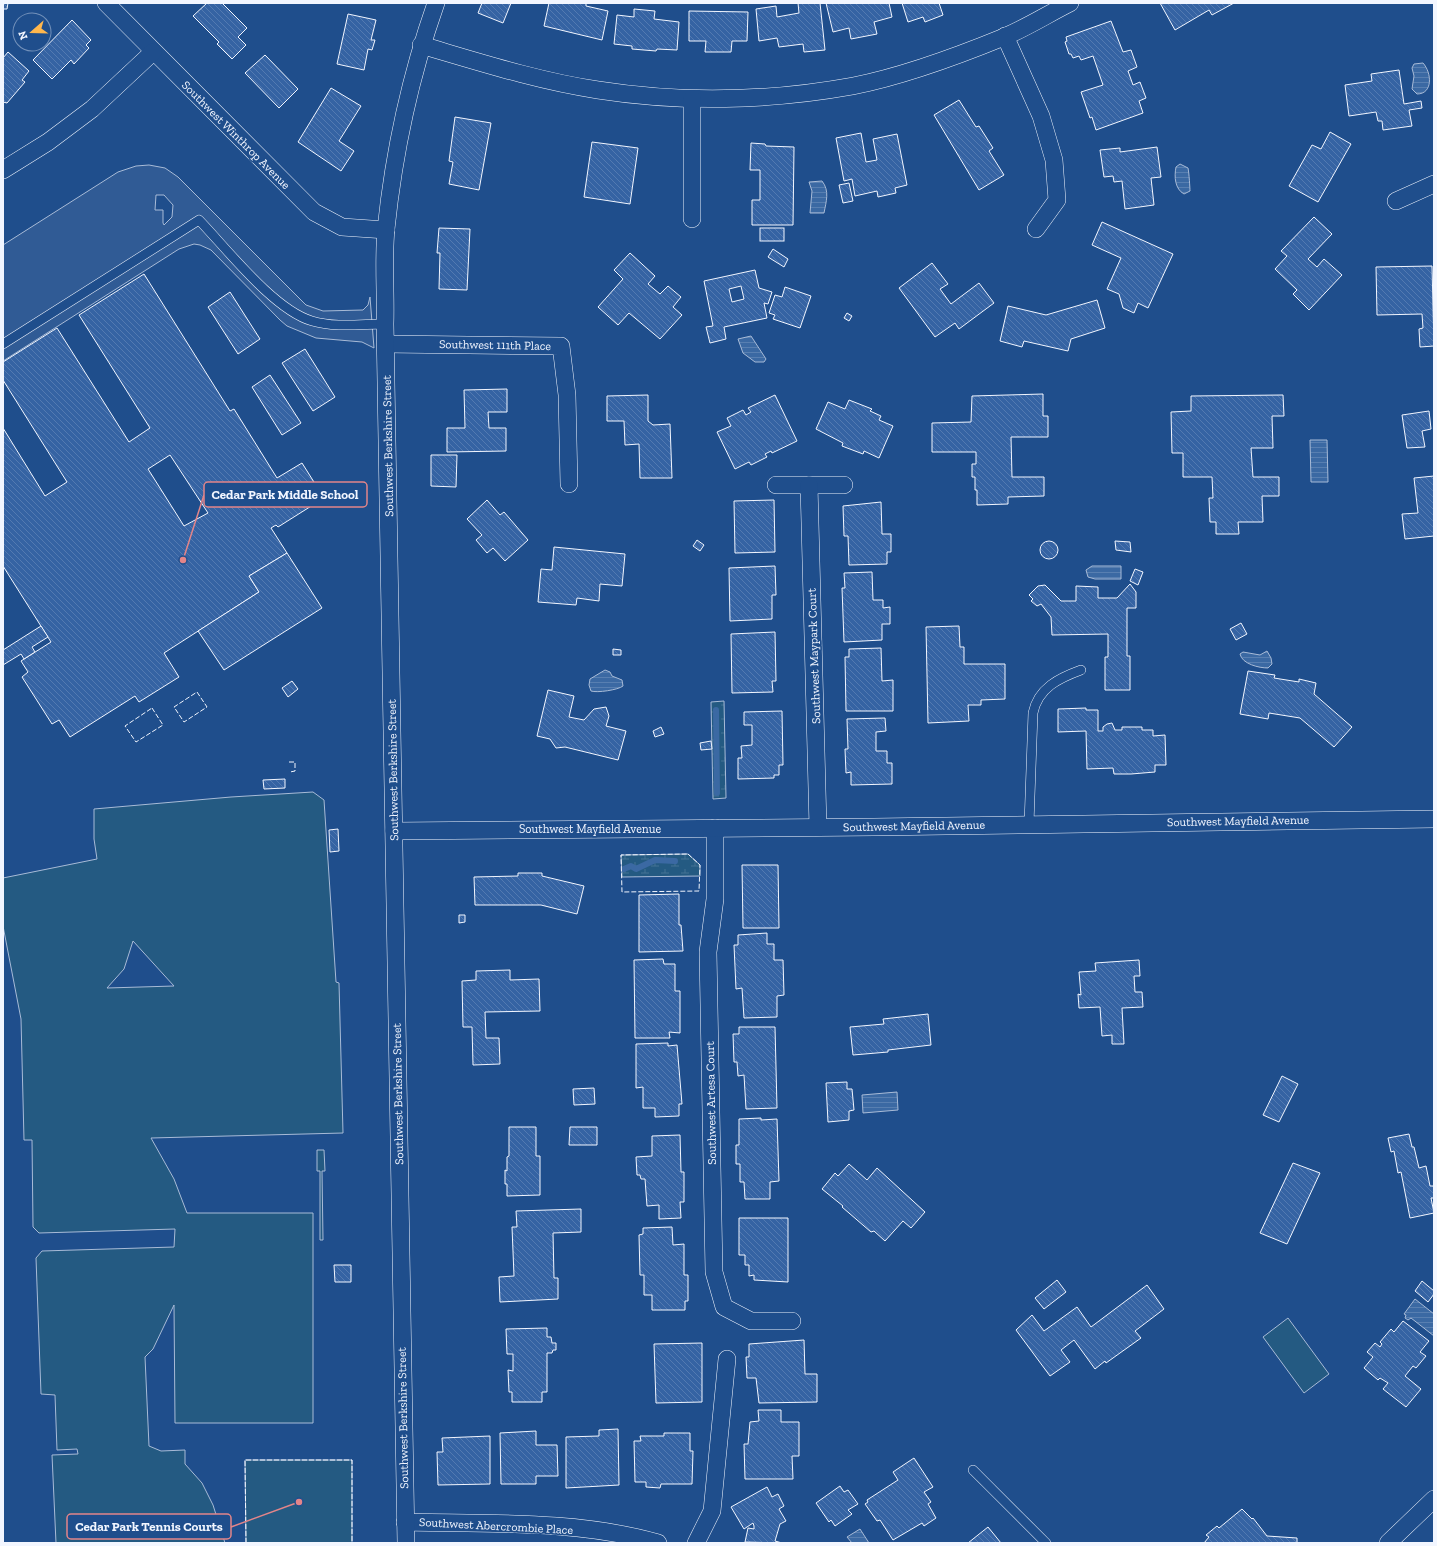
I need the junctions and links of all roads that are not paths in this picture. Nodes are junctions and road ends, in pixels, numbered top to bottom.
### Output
1 (106, 3) edge
2 (436, 3) edge
3 (1070, 3) edge
4 (1005, 36) junction
5 (421, 45) junction
6 (153, 52) junction
7 (692, 99) junction
8 (3, 170) edge
9 (1434, 184) edge
10 (1396, 201) dead end
11 (692, 219) dead end
12 (1036, 229) dead end
13 (386, 230) junction
14 (386, 324) junction
15 (3, 344) edge
16 (386, 344) junction
17 (569, 484) dead end
18 (776, 485) dead end
19 (809, 485) junction
20 (844, 485) dead end
21 (1081, 670) dead end
22 (1434, 819) edge
23 (1029, 824) junction
24 (818, 827) junction
25 (715, 828) junction
26 (394, 831) junction
27 (792, 1321) dead end
28 (726, 1359) dead end
29 (973, 1470) dead end
30 (1434, 1499) edge
31 (405, 1522) junction
32 (406, 1543) edge
33 (658, 1543) edge
34 (696, 1543) edge
35 (1046, 1543) edge
36 (1388, 1543) edge

1 - 6 street, Southwest Winthrop Avenue
2 - 5 street, Southwest Berkshire Street
3 - 4 street
4 - 7 street
4 - 12 street
5 - 7 street
5 - 13 street, Southwest Berkshire Street
6 - 8 street
6 - 13 street, Southwest Winthrop Avenue
7 - 11 street
9 - 10 street
13 - 14 street, Southwest Berkshire Street
14 - 15 lane
14 - 16 street, Southwest Berkshire Street
16 - 17 street, Southwest 111th Place
16 - 26 street, Southwest Berkshire Street
18 - 19 street
19 - 20 street
19 - 24 street, Southwest Maypark Court
21 - 23 lane
22 - 23 street, Southwest Mayfield Avenue
23 - 24 street, Southwest Mayfield Avenue
24 - 25 street, Southwest Mayfield Avenue
25 - 26 street, Southwest Mayfield Avenue
25 - 27 street, Southwest Artesa Court
26 - 31 street, Southwest Berkshire Street
28 - 34 street
29 - 35 lane
30 - 36 street
31 - 32 street, Southwest Berkshire Street
31 - 33 street, Southwest Abercrombie Place

